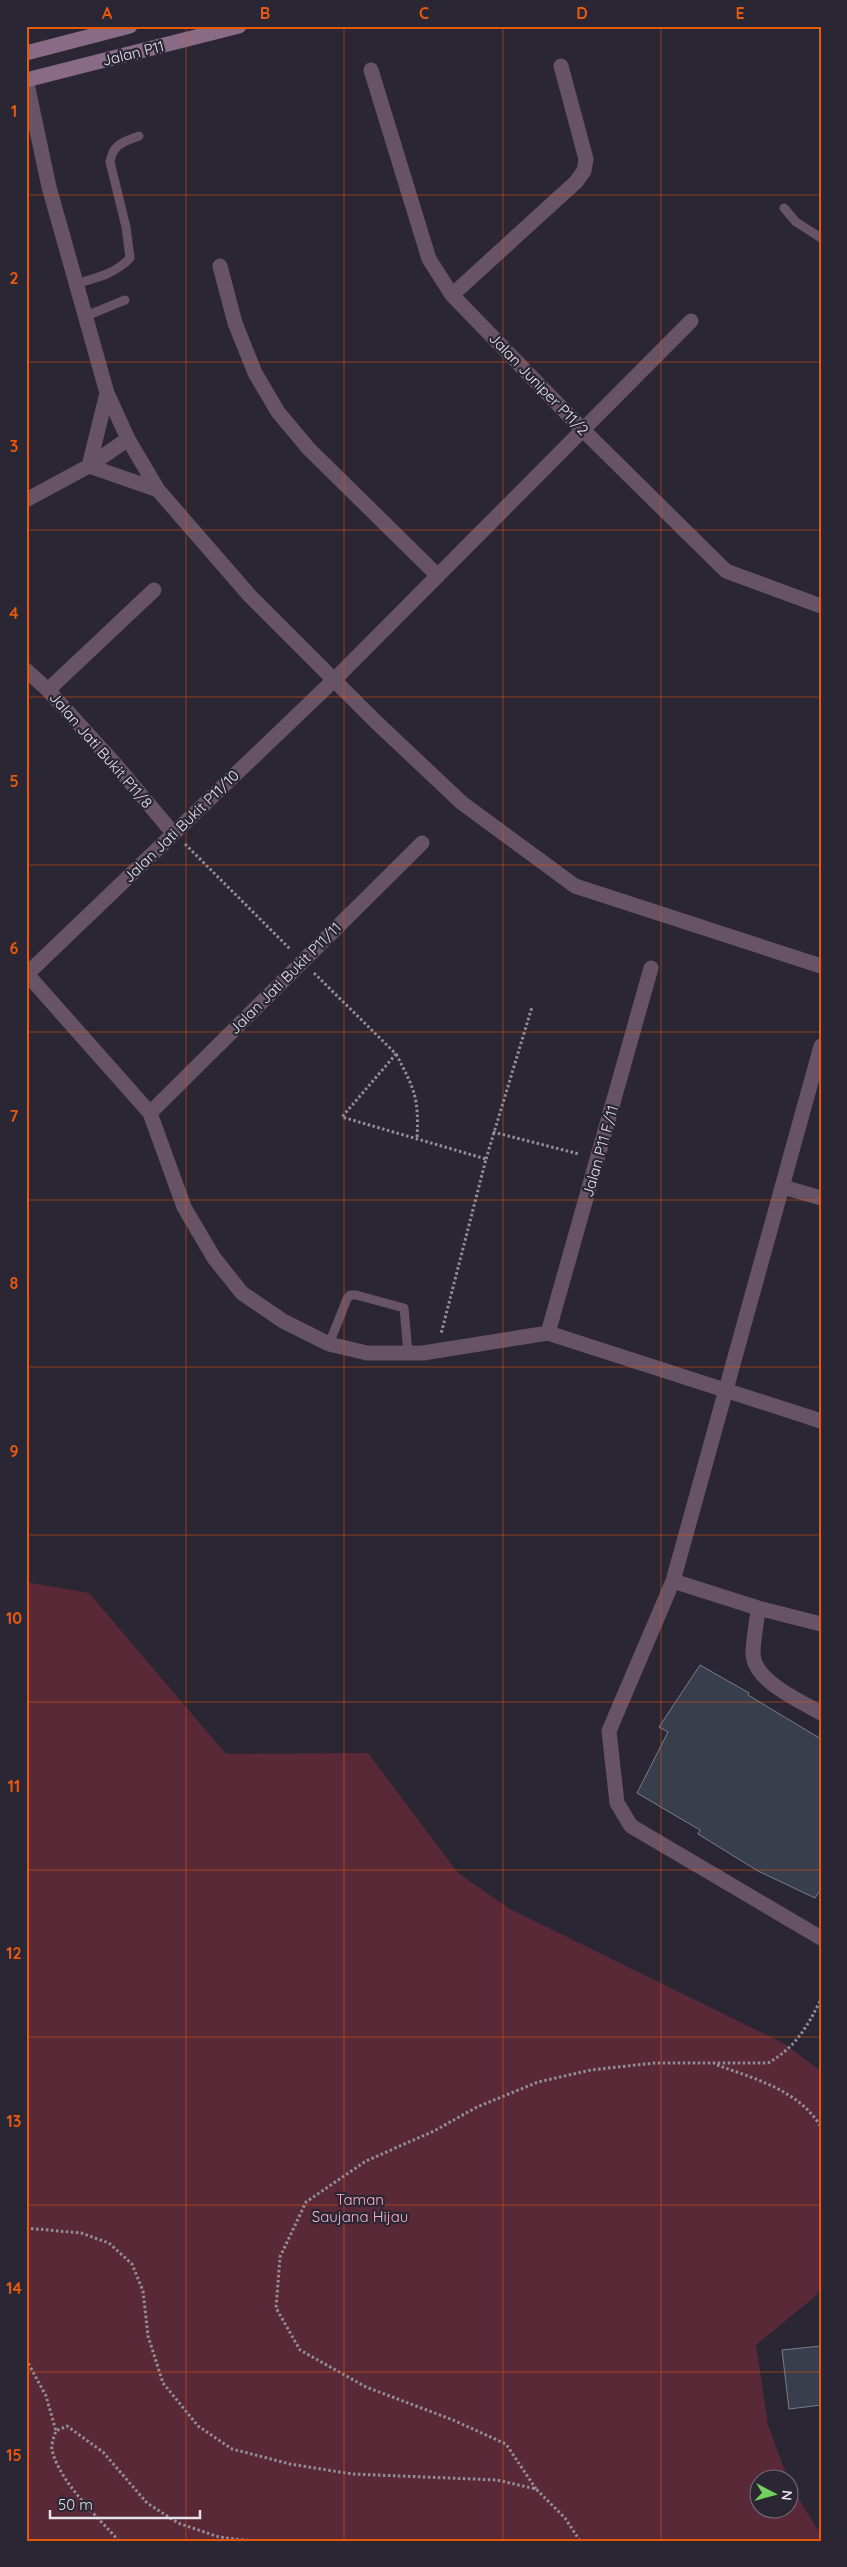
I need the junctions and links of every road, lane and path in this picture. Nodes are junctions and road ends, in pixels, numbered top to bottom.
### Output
1 (130, 26) edge
2 (239, 26) edge
3 (26, 53) edge
4 (561, 66) dead end
5 (371, 70) dead end
6 (26, 80) edge
7 (139, 136) dead end
8 (784, 208) dead end
9 (821, 238) edge
10 (220, 266) dead end
11 (76, 284) junction
12 (452, 295) junction
13 (125, 300) dead end
14 (86, 316) junction
15 (691, 321) dead end
16 (108, 393) junction
17 (583, 430) junction
18 (128, 439) junction
19 (89, 466) junction
20 (158, 490) junction
21 (26, 500) edge
22 (438, 576) junction
23 (154, 590) dead end
24 (821, 606) edge
25 (26, 670) edge
26 (335, 679) junction
27 (48, 690) junction
28 (173, 833) junction
29 (422, 844) dead end
30 (302, 960) junction
31 (821, 966) edge
32 (651, 968) dead end
33 (27, 973) edge
34 (532, 1007) dead end
35 (821, 1046) edge
36 (396, 1054) junction
37 (150, 1113) junction
38 (493, 1132) junction
39 (417, 1139) junction
40 (579, 1154) dead end
41 (486, 1159) junction
42 (783, 1187) junction
43 (821, 1198) edge
44 (548, 1333) junction
45 (329, 1344) junction
46 (436, 1351) junction
47 (408, 1353) junction
48 (726, 1390) junction
49 (821, 1421) edge
50 (673, 1581) junction
51 (758, 1608) junction
52 (821, 1624) edge
53 (821, 1713) edge
54 (821, 1938) edge
55 (821, 1999) edge
56 (713, 2064) junction
57 (821, 2127) edge
58 (26, 2228) edge
59 (26, 2359) edge
60 (56, 2431) junction
61 (536, 2489) junction
62 (120, 2541) edge
63 (252, 2541) edge
64 (580, 2541) edge

1 - 3 main road, Jalan P11
2 - 6 main road, Jalan P11
4 - 12 street
5 - 12 street, Jalan Juniper P11/2
6 - 11 street
7 - 11 lane
8 - 9 lane
10 - 22 street
11 - 14 street
12 - 17 street, Jalan Juniper P11/2
13 - 14 lane
14 - 16 street
15 - 17 street, Jalan Jati Bukit P11/10
16 - 18 street
16 - 19 street
17 - 22 street, Jalan Jati Bukit P11/10
17 - 24 street, Jalan Juniper P11/2
18 - 19 street
18 - 20 street
19 - 20 street
19 - 21 street
20 - 26 street
22 - 26 street, Jalan Jati Bukit P11/10
23 - 27 street
25 - 27 street, Jalan Jati Bukit P11/8
26 - 28 street, Jalan Jati Bukit P11/10
26 - 31 street
27 - 28 street, Jalan Jati Bukit P11/8
28 - 30 path
28 - 33 street, Jalan Jati Bukit P11/10
29 - 30 street, Jalan Jati Bukit P11/11
30 - 36 path
30 - 37 street, Jalan Jati Bukit P11/11
32 - 44 street, Jalan P11 F/11
33 - 37 street
34 - 38 path
35 - 42 street
36 - 39 path
36 - 39 path
37 - 45 street
38 - 40 path
38 - 41 path
39 - 41 path
41 - 46 path
42 - 43 street
42 - 48 street
44 - 46 street
44 - 48 street
45 - 47 street
45 - 47 lane
46 - 47 street
48 - 49 street
48 - 50 street
50 - 51 street
50 - 54 street
51 - 52 street
51 - 53 street
55 - 56 path
56 - 57 path
56 - 61 path
58 - 61 path
59 - 60 path
60 - 62 path
60 - 63 path
61 - 64 path

